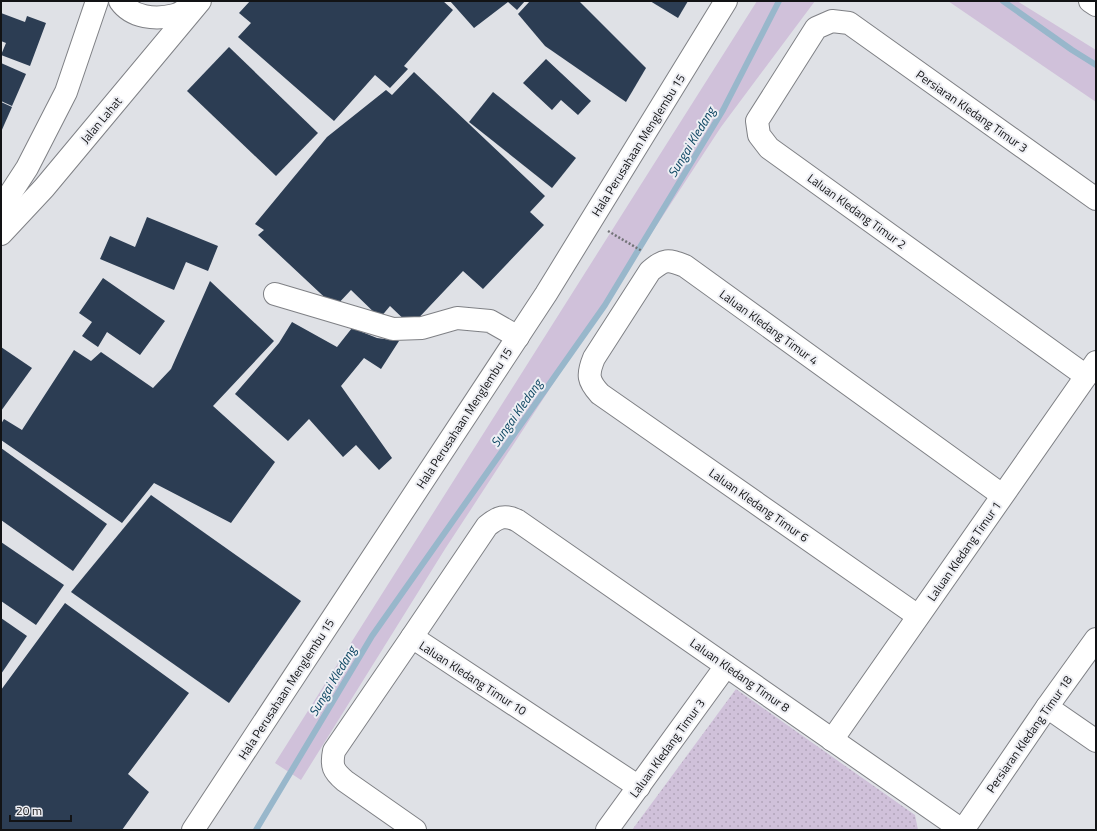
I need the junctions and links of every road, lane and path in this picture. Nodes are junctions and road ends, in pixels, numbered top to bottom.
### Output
1 (97, 1) edge
2 (120, 1) edge
3 (726, 1) edge
4 (1090, 1) edge
5 (199, 2) edge
6 (1096, 5) edge
7 (849, 23) joint
8 (1096, 199) edge
9 (1, 208) edge
10 (1, 234) edge
11 (617, 236) dead end
12 (644, 252) dead end
13 (275, 294) dead end
14 (518, 337) junction
15 (1091, 369) edge
16 (600, 394) joint
17 (1002, 495) junction
18 (918, 616) junction
19 (412, 638) junction
20 (1096, 639) edge
21 (726, 666) junction
22 (1047, 707) junction
23 (832, 740) junction
24 (1096, 741) edge
25 (639, 787) junction
26 (193, 830) edge
27 (415, 830) edge
28 (607, 830) edge
29 (963, 830) edge

1 - 9 street
2 - 5 street
3 - 14 street, Hala Perusahaan Menglembu 15
4 - 6 street
5 - 10 street, Jalan Lahat
7 - 8 street, Persiaran Kledang Timur 3
7 - 15 street, Laluan Kledang Timur 2
11 - 12 path
13 - 14 street
14 - 26 street, Hala Perusahaan Menglembu 15
15 - 17 street, Laluan Kledang Timur 1
16 - 17 street, Laluan Kledang Timur 4
16 - 18 street, Laluan Kledang Timur 6
17 - 18 street, Laluan Kledang Timur 1
18 - 23 street, Laluan Kledang Timur 1
19 - 21 street, Laluan Kledang Timur 8
19 - 25 street, Laluan Kledang Timur 10
19 - 27 street, Laluan Kledang Timur 10
20 - 22 street, Persiaran Kledang Timur 18
21 - 23 street, Laluan Kledang Timur 8
21 - 25 street, Laluan Kledang Timur 3
22 - 24 street
22 - 29 street, Persiaran Kledang Timur 18
23 - 29 street, Laluan Kledang Timur 8
25 - 28 street, Laluan Kledang Timur 3

